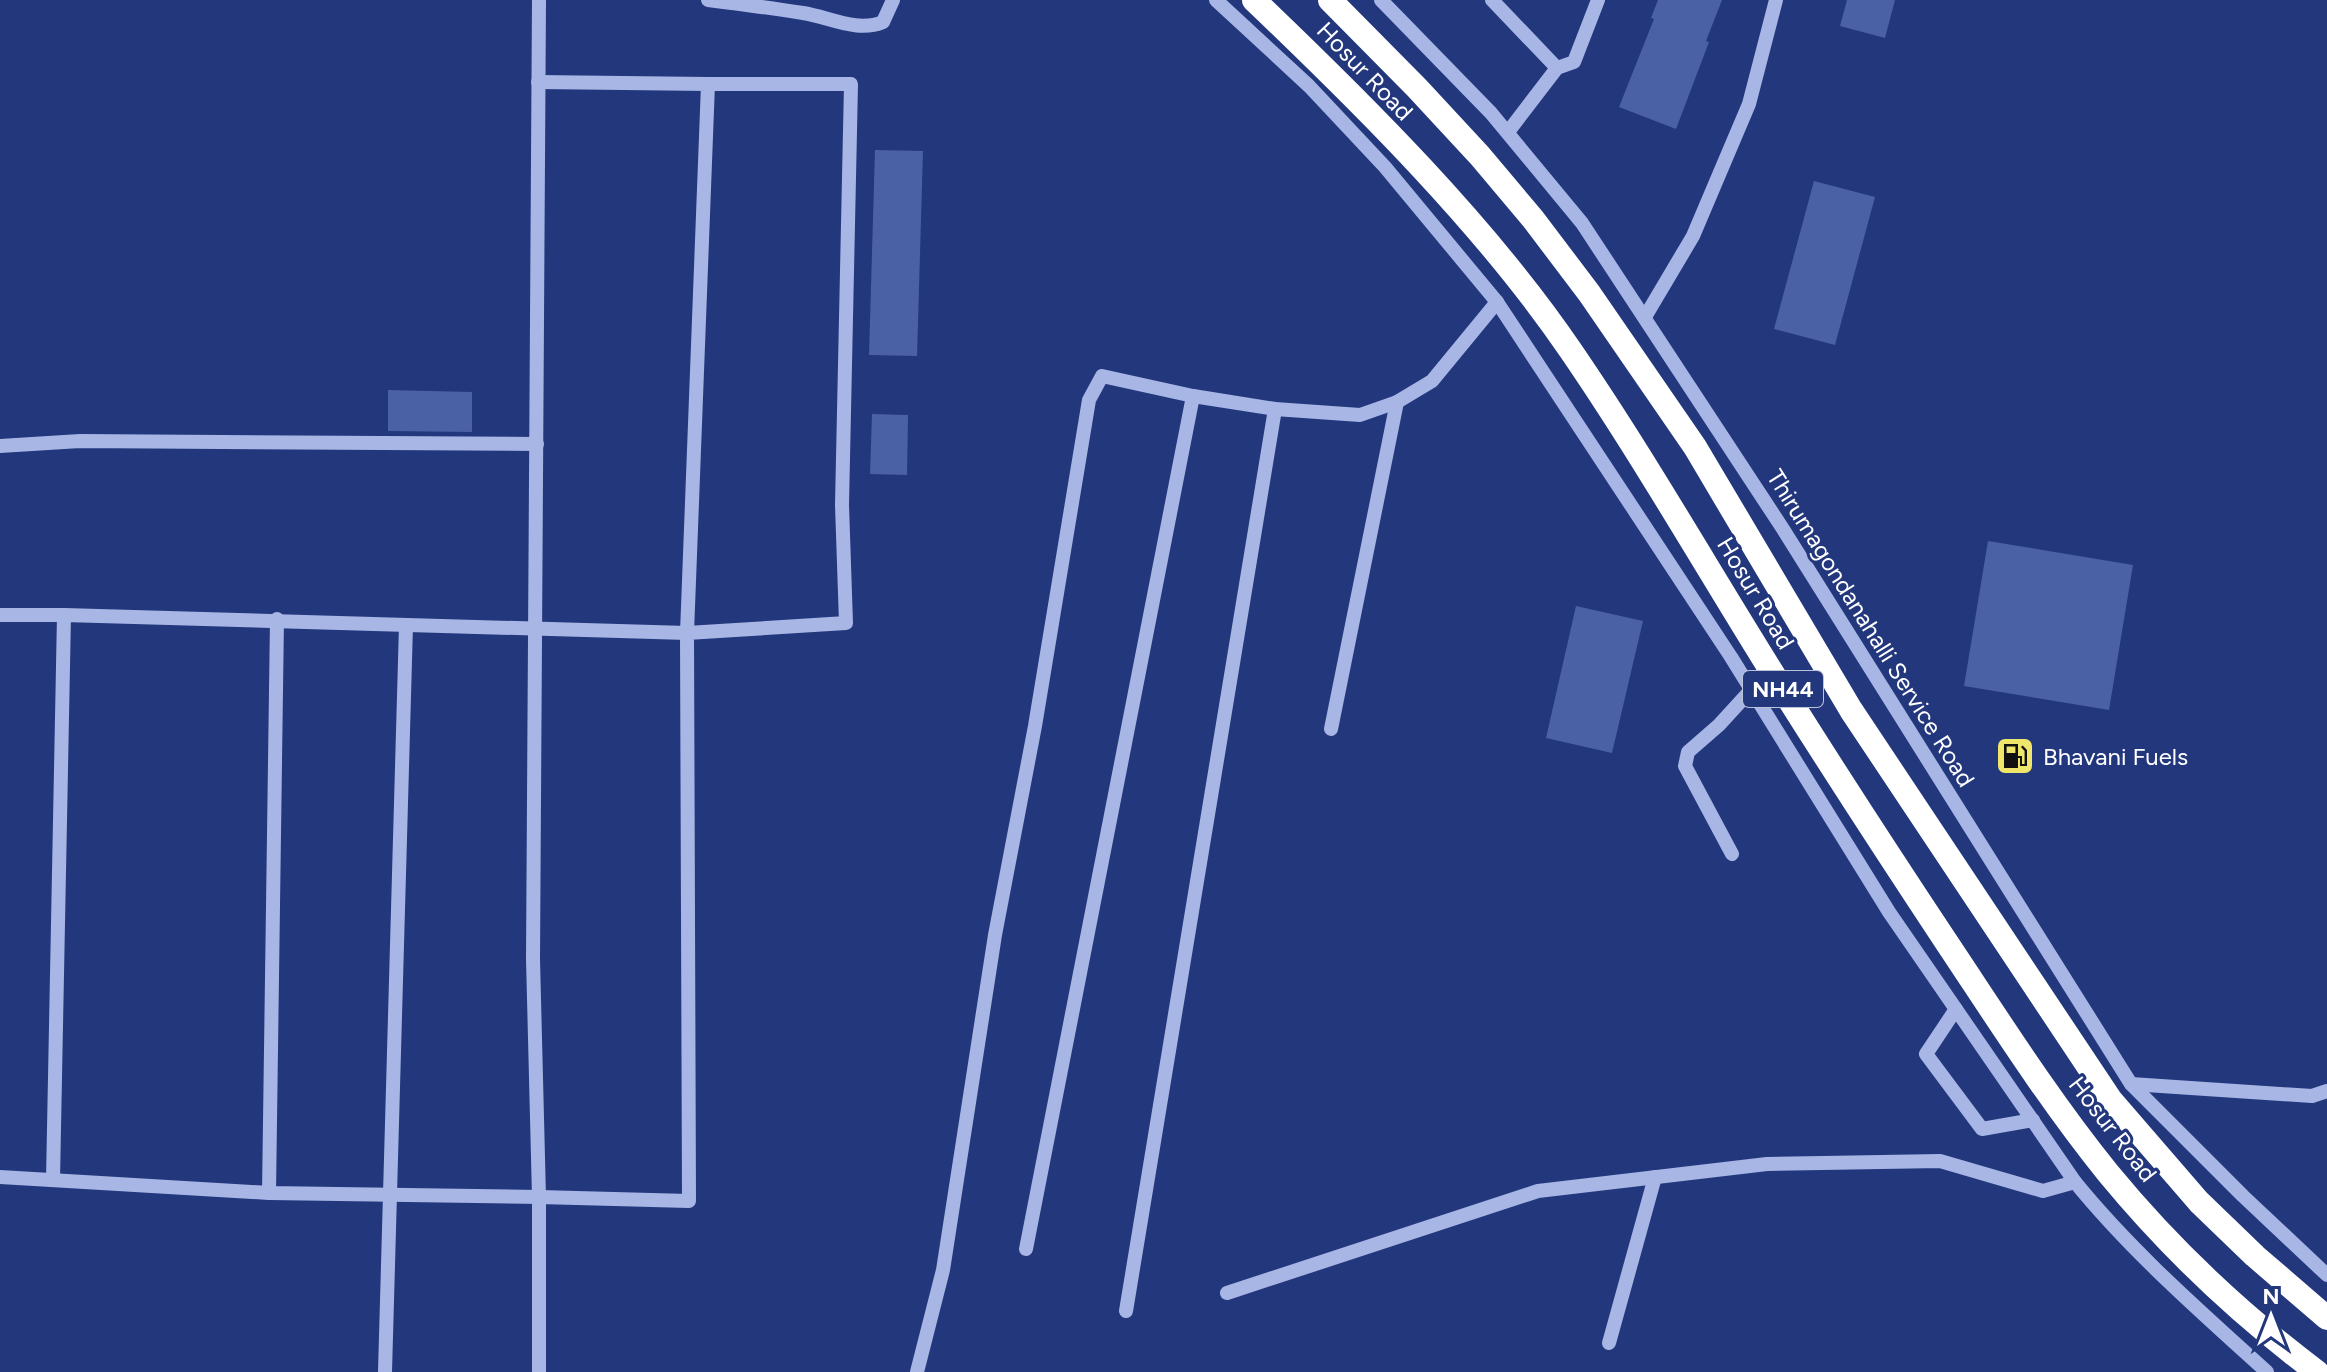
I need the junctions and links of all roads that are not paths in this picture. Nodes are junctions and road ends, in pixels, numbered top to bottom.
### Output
1 (539, 0) edge
2 (708, 0) edge
3 (893, 0) edge
4 (1216, 0) edge
5 (1254, 0) edge
6 (1330, 0) edge
7 (1381, 0) edge
8 (1492, 0) edge
9 (1598, 0) edge
10 (1776, 0) edge
11 (755, 3) edge
12 (810, 7) edge
13 (1557, 68) junction
14 (538, 82) junction
15 (708, 84) junction
16 (1508, 132) junction
17 (1497, 302) junction
18 (1645, 317) junction
19 (1193, 396) junction
20 (1397, 402) junction
21 (1275, 409) junction
22 (537, 444) junction
23 (0, 446) edge
24 (0, 615) edge
25 (64, 615) junction
26 (277, 619) junction
27 (406, 625) junction
28 (536, 630) junction
29 (687, 633) junction
30 (1751, 690) junction
31 (1331, 729) dead end
32 (1732, 854) dead end
33 (1956, 1009) junction
34 (2131, 1084) junction
35 (2327, 1091) edge
36 (2033, 1120) junction
37 (0, 1177) edge
38 (1655, 1177) junction
39 (53, 1180) junction
40 (2075, 1182) junction
41 (269, 1193) junction
42 (389, 1195) junction
43 (539, 1197) junction
44 (1026, 1249) dead end
45 (2327, 1275) edge
46 (1227, 1293) dead end
47 (1126, 1311) dead end
48 (2327, 1318) edge
49 (1609, 1343) dead end
50 (385, 1372) edge
51 (539, 1372) edge
52 (917, 1372) edge
53 (2267, 1372) edge
54 (2317, 1372) edge

1 - 14 street
2 - 11 street
3 - 12 street
4 - 17 street
5 - 54 highway, Hosur Road / NH44
6 - 48 highway, Hosur Road / NH44
7 - 16 street, Thirumagondanahalli Service Road
8 - 13 street
9 - 13 street
10 - 18 street
11 - 12 street
13 - 16 street
14 - 15 street
14 - 22 street
15 - 29 street
15 - 29 street
16 - 18 street, Thirumagondanahalli Service Road
17 - 20 street
17 - 30 street
18 - 34 street, Thirumagondanahalli Service Road
19 - 21 street
19 - 44 street
19 - 52 street
20 - 21 street
20 - 31 street
21 - 47 street
22 - 23 street
22 - 28 street
24 - 25 street
25 - 26 street
25 - 39 street
26 - 27 street
26 - 41 street
27 - 28 street
27 - 42 street
28 - 29 street
28 - 43 street
29 - 43 street
30 - 32 street
30 - 33 street
33 - 36 street
33 - 36 street
34 - 35 street
34 - 45 street, Thirumagondanahalli Service Road
36 - 40 street
37 - 39 street
38 - 40 street
38 - 46 street
38 - 49 street
39 - 41 street
40 - 53 street
41 - 42 street
42 - 43 street
42 - 50 street
43 - 51 street

